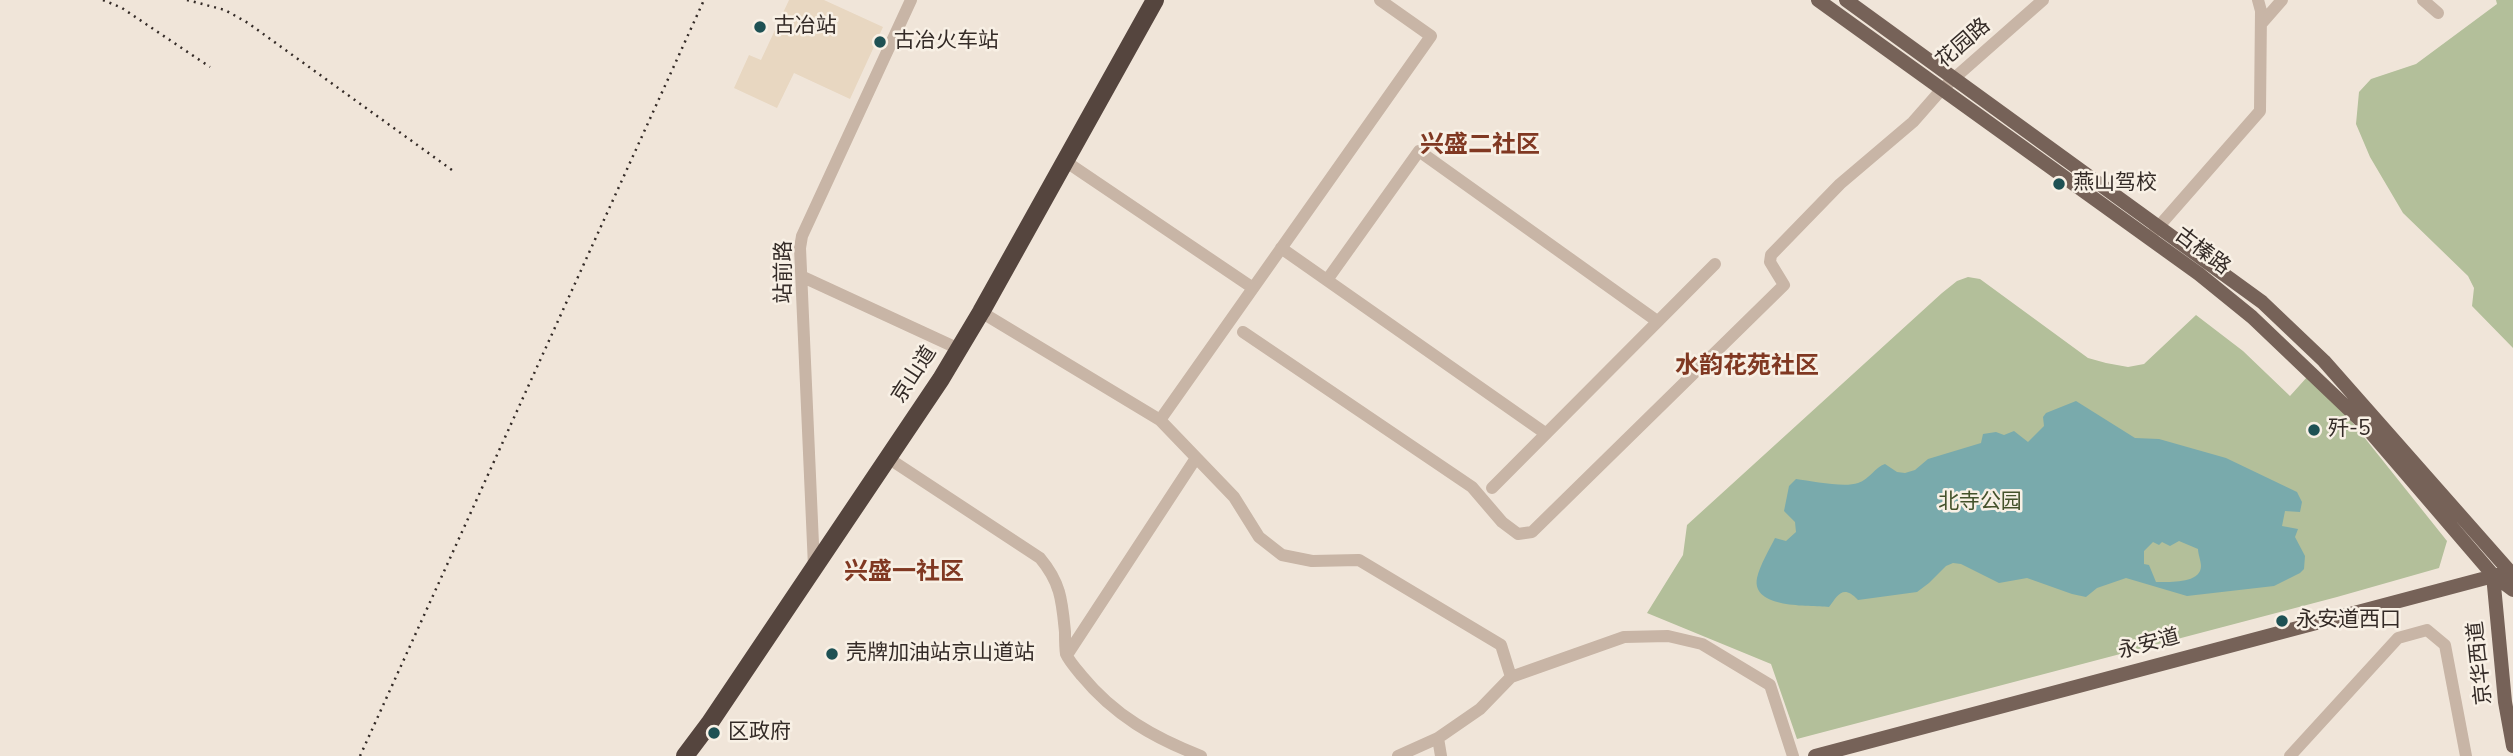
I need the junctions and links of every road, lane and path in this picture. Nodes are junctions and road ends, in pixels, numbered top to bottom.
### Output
1 (911, 0) edge
2 (1155, 0) edge
3 (1380, 0) edge
4 (1818, 0) edge
5 (1846, 0) edge
6 (2043, 0) edge
7 (2258, 0) edge
8 (2282, 0) edge
9 (2423, 0) edge
10 (2438, 13) dead end
11 (2261, 24) junction
12 (1954, 78) junction
13 (1942, 89) junction
14 (1065, 161) junction
15 (2159, 226) junction
16 (2148, 238) junction
17 (1281, 248) junction
18 (1715, 264) dead end
19 (803, 276) junction
20 (1327, 280) junction
21 (1253, 288) junction
22 (982, 312) junction
23 (1657, 321) junction
24 (1243, 332) dead end
25 (959, 349) junction
26 (1160, 421) junction
27 (1545, 433) junction
28 (888, 458) junction
29 (1196, 458) junction
30 (1492, 488) dead end
31 (814, 568) junction
32 (2512, 574) edge
33 (2493, 575) junction
34 (2513, 590) edge
35 (1067, 655) junction
36 (1511, 677) junction
37 (2509, 700) edge
38 (1438, 738) junction
39 (2513, 746) edge
40 (685, 756) edge
41 (1201, 756) edge
42 (1398, 756) edge
43 (1441, 756) edge
44 (1793, 756) edge
45 (1815, 756) edge
46 (2290, 756) edge
47 (2466, 756) edge

1 - 19 street, 站前路
2 - 14 highway, 京山道
3 - 17 street
4 - 13 main road, 古榛路
5 - 12 main road, 古榛路
6 - 12 street, 花园路
7 - 11 street
8 - 11 street
9 - 10 street
11 - 15 street
12 - 13 street, 花园路
12 - 15 main road, 古榛路
13 - 16 main road, 古榛路
13 - 24 street, 花园路
14 - 21 street
14 - 22 highway, 京山道
15 - 16 street
15 - 32 main road, 古榛路
16 - 33 main road, 古榛路
17 - 20 street
17 - 21 street
18 - 23 street
19 - 25 street
19 - 31 street, 站前路
20 - 23 street
20 - 27 street
21 - 26 street
22 - 25 highway, 京山道
22 - 26 street
23 - 27 street
25 - 28 highway, 京山道
26 - 29 street
27 - 30 street
28 - 31 highway, 京山道
28 - 35 street
29 - 35 street
29 - 36 street
31 - 40 highway, 京山道
32 - 33 main road, 永安道
33 - 34 main road, 古榛路
33 - 37 main road, 京华西道
33 - 45 main road, 永安道
35 - 41 street
36 - 38 street
36 - 44 street
37 - 39 main road, 京华西道
38 - 42 street
38 - 43 street
46 - 47 street

